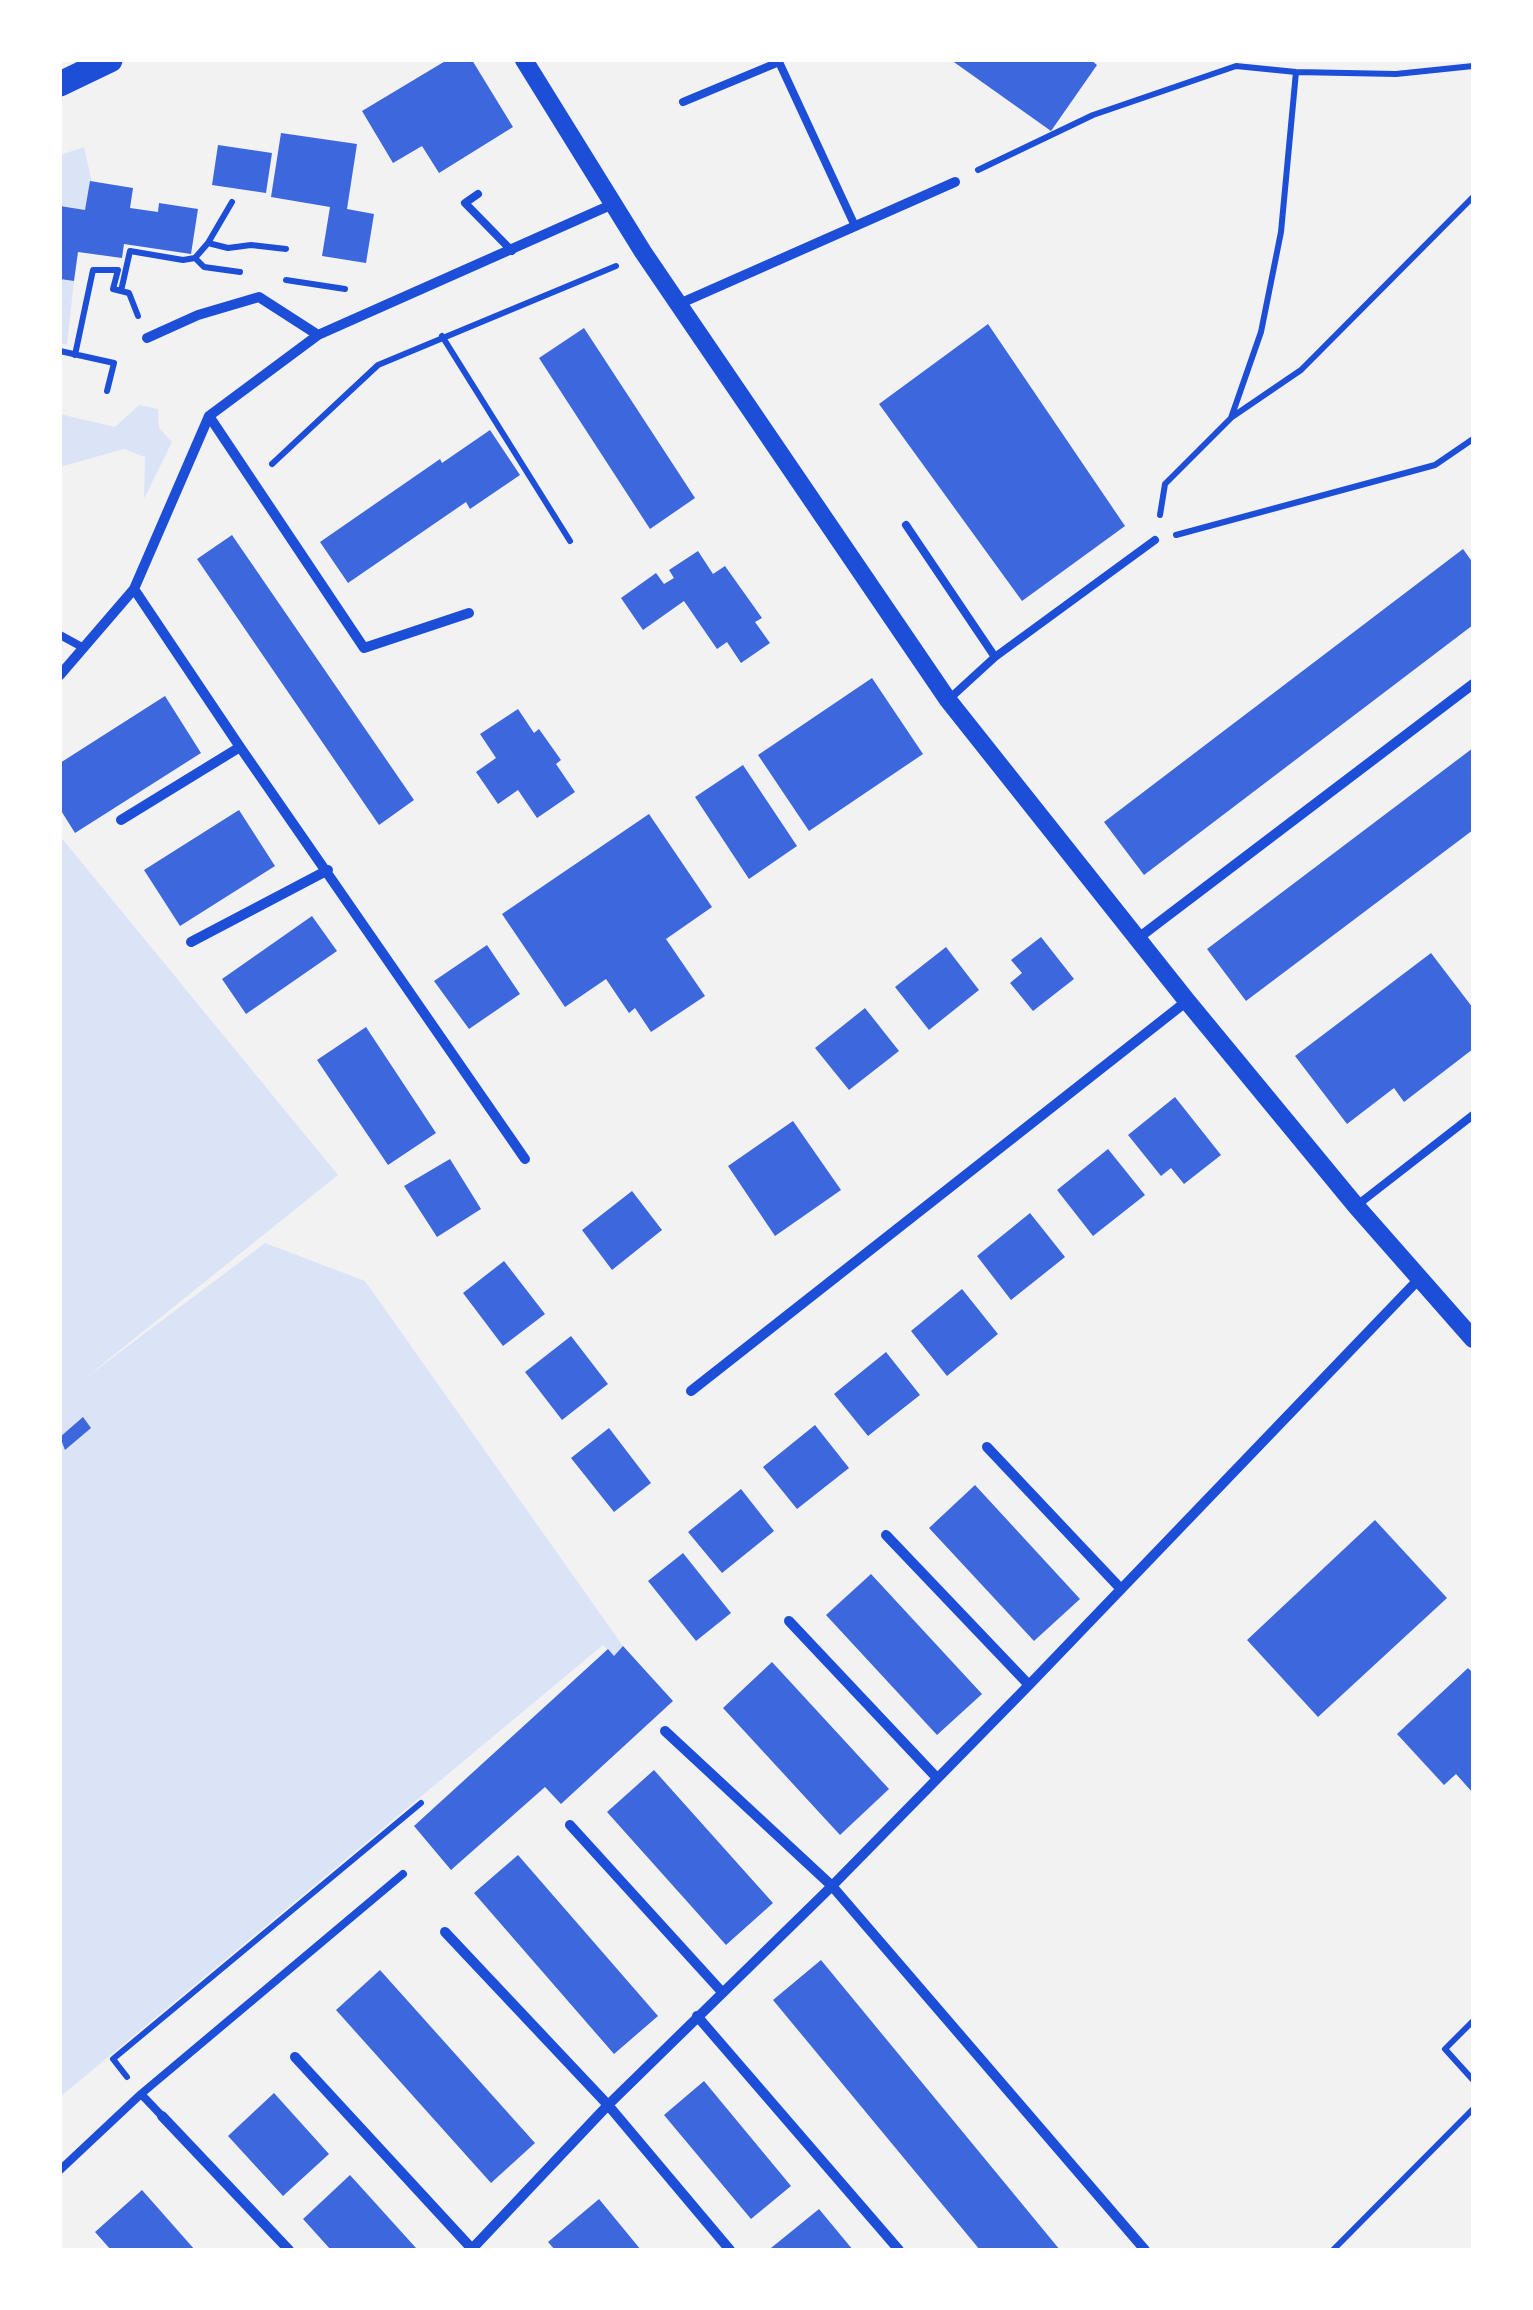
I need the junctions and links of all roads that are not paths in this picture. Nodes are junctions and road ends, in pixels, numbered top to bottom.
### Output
1 (110, 60) edge
2 (524, 60) edge
3 (60, 84) edge
4 (683, 102) dead end
5 (955, 182) road end
6 (478, 194) dead end
7 (612, 204) junction
8 (855, 226) junction
9 (512, 251) junction
10 (679, 304) junction
11 (318, 335) junction
12 (147, 338) dead end
13 (209, 416) junction
14 (906, 524) dead end
15 (1155, 540) road end
16 (134, 589) junction
17 (470, 614) dead end
18 (60, 635) edge
19 (82, 647) junction
20 (995, 657) junction
21 (60, 675) edge
22 (1473, 684) edge
23 (948, 700) junction
24 (240, 747) junction
25 (121, 820) dead end
26 (328, 870) junction
27 (1137, 939) junction
28 (192, 942) dead end
29 (1187, 1000) junction
30 (1473, 1115) edge
31 (526, 1158) dead end
32 (1356, 1206) junction
33 (1420, 1279) junction
34 (1473, 1340) edge
35 (691, 1391) dead end
36 (987, 1448) dead end
37 (886, 1535) dead end
38 (1121, 1589) junction
39 (789, 1621) dead end
40 (1029, 1684) junction
41 (666, 1731) dead end
42 (937, 1778) junction
43 (570, 1825) dead end
44 (403, 1874) dead end
45 (832, 1886) junction
46 (444, 1932) dead end
47 (722, 1992) junction
48 (697, 2016) junction
49 (294, 2057) dead end
50 (141, 2094) junction
51 (608, 2105) junction
52 (162, 2116) joint
53 (60, 2170) edge
54 (289, 2250) edge
55 (472, 2250) edge
56 (730, 2250) edge
57 (899, 2250) edge
58 (1146, 2250) edge

1 - 3 main road
2 - 7 street
4 - 8 lane
5 - 8 street
6 - 9 lane
7 - 9 street
7 - 10 street
8 - 10 street
9 - 11 street
10 - 23 street
11 - 12 street
11 - 13 street
13 - 16 street
13 - 17 street
14 - 20 lane
15 - 20 lane
16 - 19 street
16 - 24 street
18 - 19 lane
19 - 21 street
20 - 23 lane
22 - 27 street
23 - 27 street
24 - 25 street
24 - 26 street
26 - 28 street
26 - 31 street
27 - 29 street
29 - 32 street
29 - 35 street
30 - 32 lane
32 - 33 street
33 - 34 street
33 - 38 street
36 - 38 street
37 - 40 street
38 - 40 street
39 - 42 street
40 - 42 street
41 - 45 street
42 - 45 street
43 - 47 street
44 - 50 lane
45 - 47 street
45 - 58 street
46 - 51 street
47 - 48 street
48 - 51 street
48 - 57 street
49 - 55 street
50 - 52 lane
50 - 53 lane
51 - 55 street
51 - 56 street
52 - 54 street

